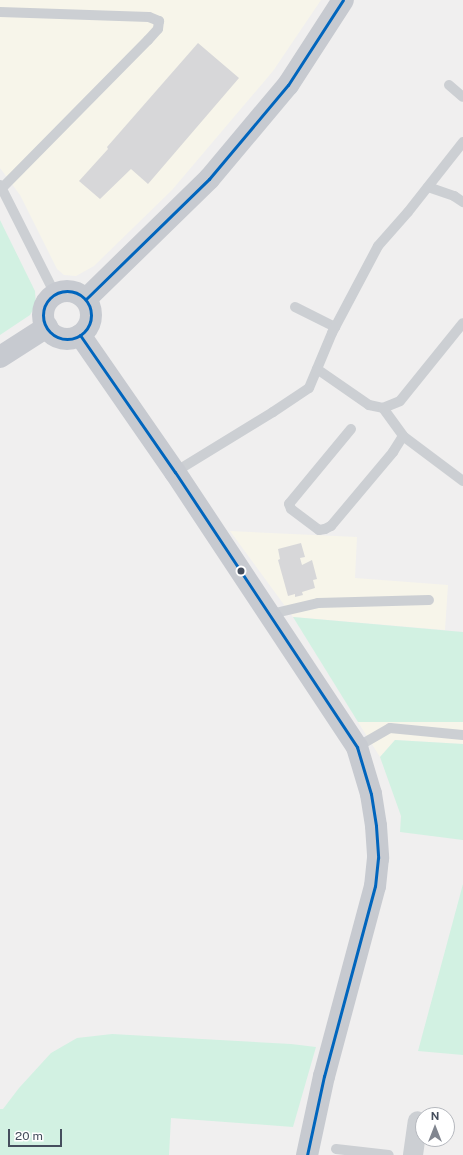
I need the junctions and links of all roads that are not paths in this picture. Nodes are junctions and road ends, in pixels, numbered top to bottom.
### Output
1 (343, 0) edge
2 (0, 12) edge
3 (449, 85) dead end
4 (463, 97) edge
5 (463, 142) edge
6 (428, 186) junction
7 (1, 187) edge
8 (463, 202) edge
9 (55, 294) junction
10 (86, 299) junction
11 (295, 307) dead end
12 (463, 323) edge
13 (46, 327) junction
14 (335, 327) junction
15 (80, 335) junction
16 (0, 357) edge
17 (317, 369) junction
18 (383, 408) junction
19 (351, 429) dead end
20 (403, 436) junction
21 (175, 472) junction
22 (463, 481) edge
23 (429, 600) dead end
24 (271, 614) junction
25 (463, 735) edge
26 (357, 747) junction
27 (415, 1141) edge
28 (336, 1149) dead end
29 (307, 1155) edge
30 (389, 1155) edge
31 (413, 1155) edge

1 - 10 main road
2 - 7 lane
3 - 4 lane
5 - 6 lane
6 - 8 lane
6 - 14 lane
7 - 9 lane
9 - 10 main road
9 - 13 main road
10 - 15 main road
11 - 14 lane
12 - 18 lane
13 - 15 main road
13 - 16 main road
14 - 17 lane
15 - 21 main road
17 - 18 lane
17 - 21 lane
18 - 20 lane
19 - 20 lane
20 - 22 lane
21 - 24 main road
23 - 24 lane
24 - 26 main road
25 - 26 lane
26 - 29 main road
27 - 31 street
28 - 30 lane

